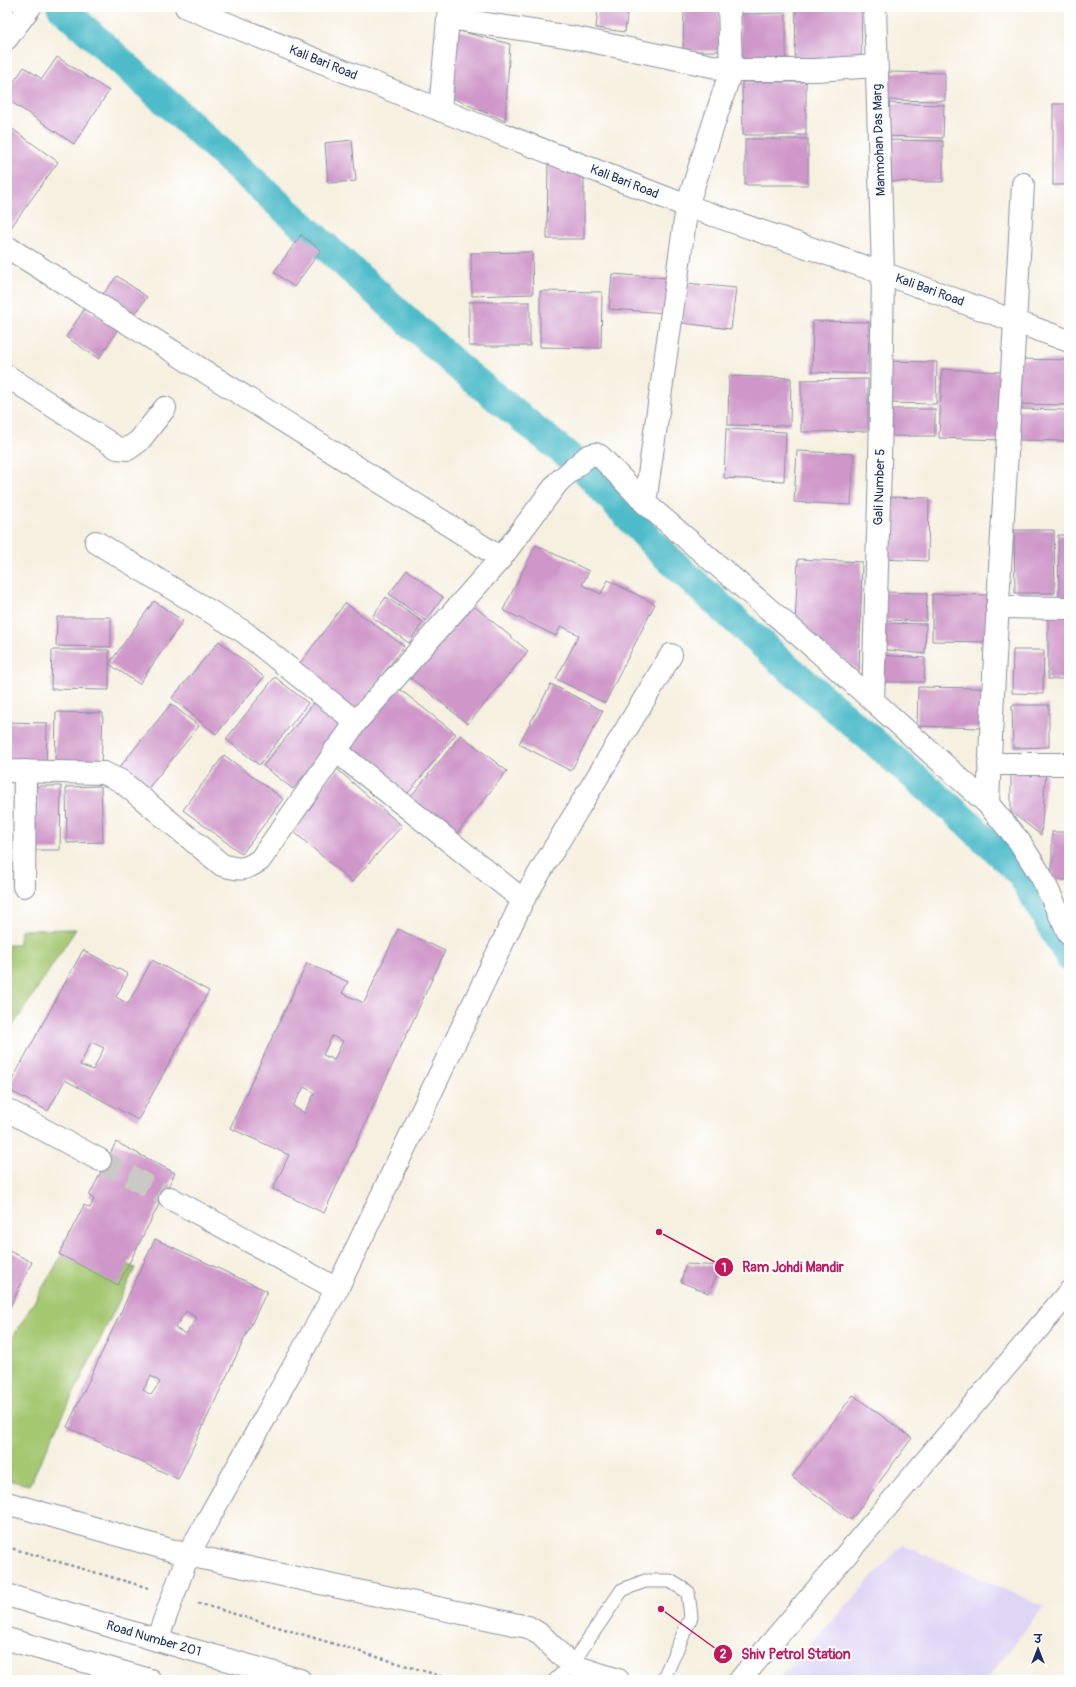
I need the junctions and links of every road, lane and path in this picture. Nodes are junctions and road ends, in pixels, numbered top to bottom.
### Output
1 (186, 7) edge
2 (730, 7) edge
3 (875, 7) edge
4 (27, 11) edge
5 (449, 12) edge
6 (7, 38) edge
7 (876, 66) junction
8 (731, 70) junction
9 (440, 110) junction
10 (1023, 184) dead end
11 (687, 206) junction
12 (7, 247) edge
13 (883, 273) junction
14 (1016, 321) junction
15 (1069, 341) edge
16 (7, 376) edge
17 (165, 408) dead end
18 (645, 503) junction
19 (96, 542) dead end
20 (501, 558) junction
21 (997, 607) junction
22 (1069, 608) edge
23 (671, 655) dead end
24 (873, 701) junction
25 (356, 722) junction
26 (335, 750) junction
27 (989, 764) junction
28 (1069, 764) edge
29 (16, 771) edge
30 (988, 804) junction
31 (24, 886) dead end
32 (523, 900) junction
33 (1069, 934) edge
34 (7, 1110) edge
35 (100, 1160) tunnel mouth
36 (170, 1198) tunnel mouth
37 (337, 1289) junction
38 (1069, 1292) edge
39 (7, 1503) edge
40 (7, 1547) edge
41 (188, 1555) junction
42 (7, 1595) edge
43 (173, 1595) junction
44 (7, 1639) edge
45 (157, 1640) junction
46 (571, 1665) junction
47 (7, 1674) edge
48 (29, 1680) edge
49 (150, 1680) edge
50 (300, 1680) edge
51 (454, 1680) edge
52 (555, 1680) edge
53 (618, 1680) edge
54 (663, 1680) edge
55 (740, 1680) edge

1 - 9 street, Kali Bari Road
2 - 8 street
3 - 7 street, Manmohan Das Marg
4 - 6 street
5 - 8 street
5 - 9 street
7 - 8 street
7 - 13 street, Manmohan Das Marg
8 - 11 street
9 - 11 street, Kali Bari Road
10 - 14 street
11 - 13 street, Kali Bari Road
11 - 18 street
12 - 20 street
13 - 14 street, Kali Bari Road
13 - 24 street, Gali Number 5
14 - 15 street, Kali Bari Road
14 - 21 street
16 - 17 street
18 - 20 street
18 - 24 street
19 - 25 street
20 - 25 street
21 - 22 street
21 - 27 street
23 - 32 street
24 - 30 street
25 - 26 street
26 - 29 street
26 - 32 street
27 - 28 street
27 - 30 street
29 - 31 street
30 - 33 street
32 - 37 street
34 - 35 street
36 - 37 street
37 - 41 street
38 - 55 street
39 - 41 street
40 - 43 path
41 - 43 street
41 - 46 street
42 - 45 street, Road Number 201
43 - 45 street
43 - 51 path
44 - 49 street
45 - 50 street, Road Number 201
46 - 52 lane
46 - 53 street
46 - 54 lane
47 - 48 path

